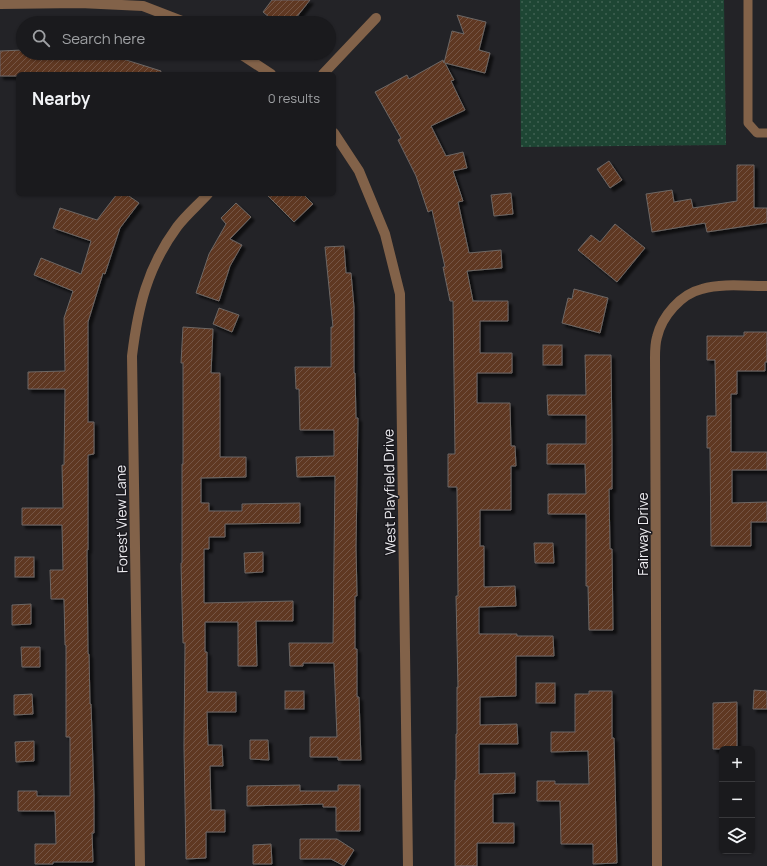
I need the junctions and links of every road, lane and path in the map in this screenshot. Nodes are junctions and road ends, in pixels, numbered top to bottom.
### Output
1 (748, 0) edge
2 (143, 3) edge
3 (0, 4) edge
4 (172, 16) edge
5 (376, 18) dead end
6 (250, 60) edge
7 (268, 72) edge
8 (325, 72) edge
9 (767, 133) edge
10 (336, 136) edge
11 (206, 196) edge
12 (767, 286) edge
13 (140, 866) edge
14 (408, 866) edge
15 (657, 866) edge

1 - 9 lane
2 - 3 street
2 - 4 street
5 - 8 street
6 - 7 street
10 - 14 street, West Playfield Drive
11 - 13 street, Forest View Lane
12 - 15 street, Fairway Drive

